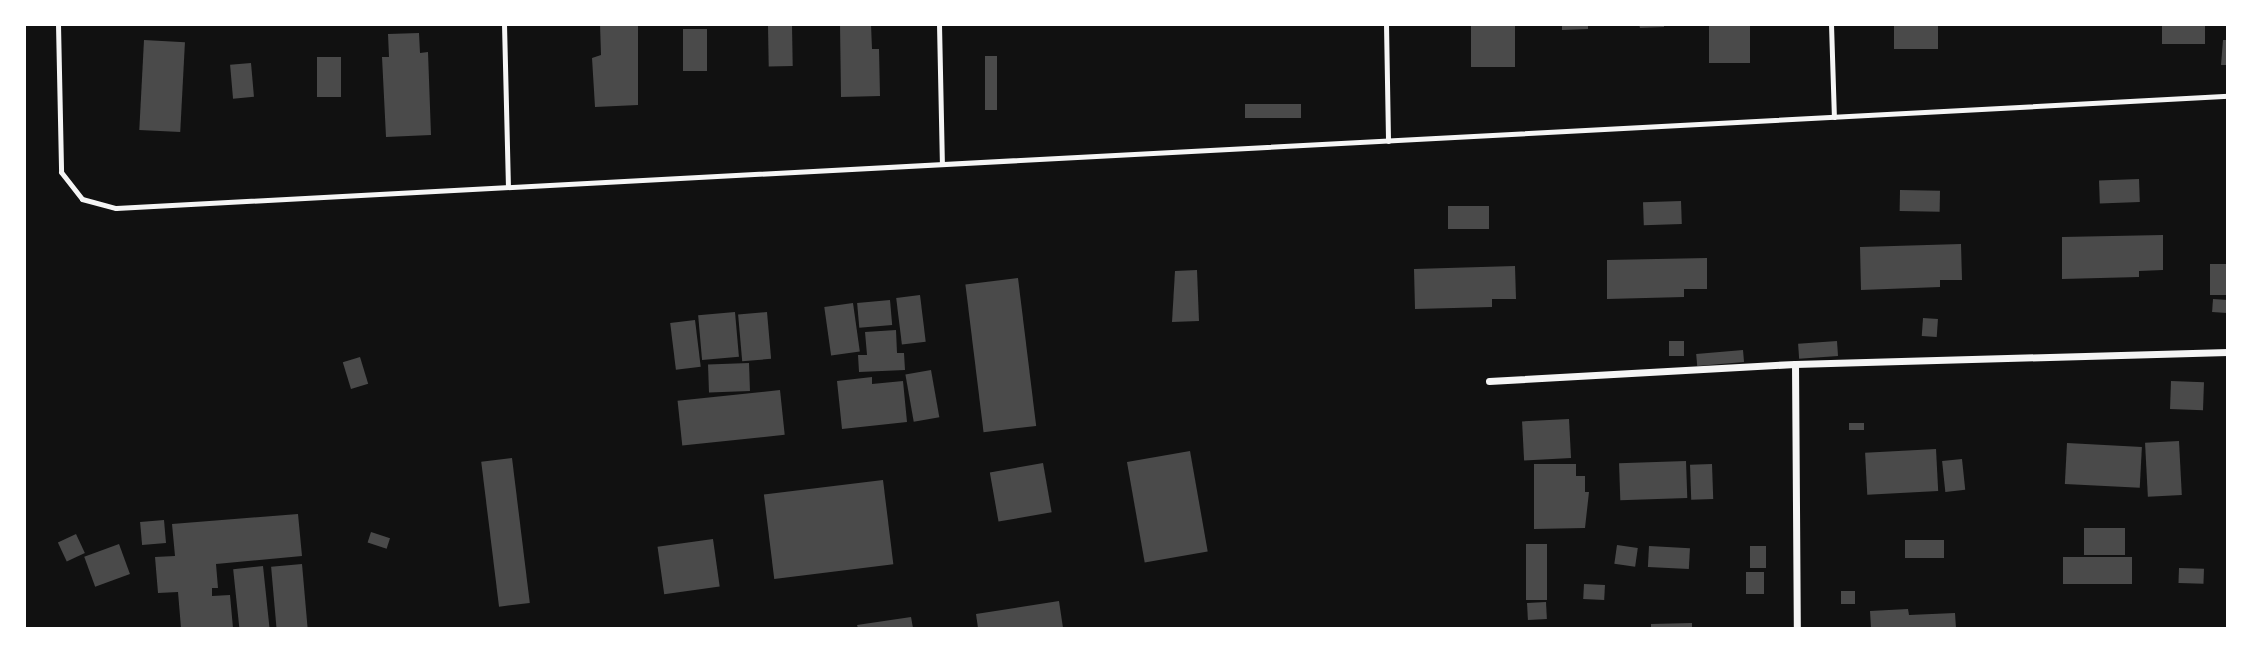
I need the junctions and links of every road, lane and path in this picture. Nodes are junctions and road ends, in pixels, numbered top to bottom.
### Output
1 (58, 24) edge
2 (504, 24) edge
3 (939, 24) edge
4 (1386, 24) edge
5 (1831, 24) edge
6 (2228, 96) edge
7 (1834, 117) junction
8 (1388, 141) junction
9 (942, 164) junction
10 (508, 187) junction
11 (2228, 352) edge
12 (1796, 364) junction
13 (1489, 381) dead end
14 (1797, 628) edge

1 - 10 lane
2 - 10 lane
3 - 9 lane
4 - 8 lane
5 - 7 lane
6 - 7 lane
7 - 8 lane
8 - 9 lane
9 - 10 lane
11 - 12 street
12 - 13 street
12 - 14 street

